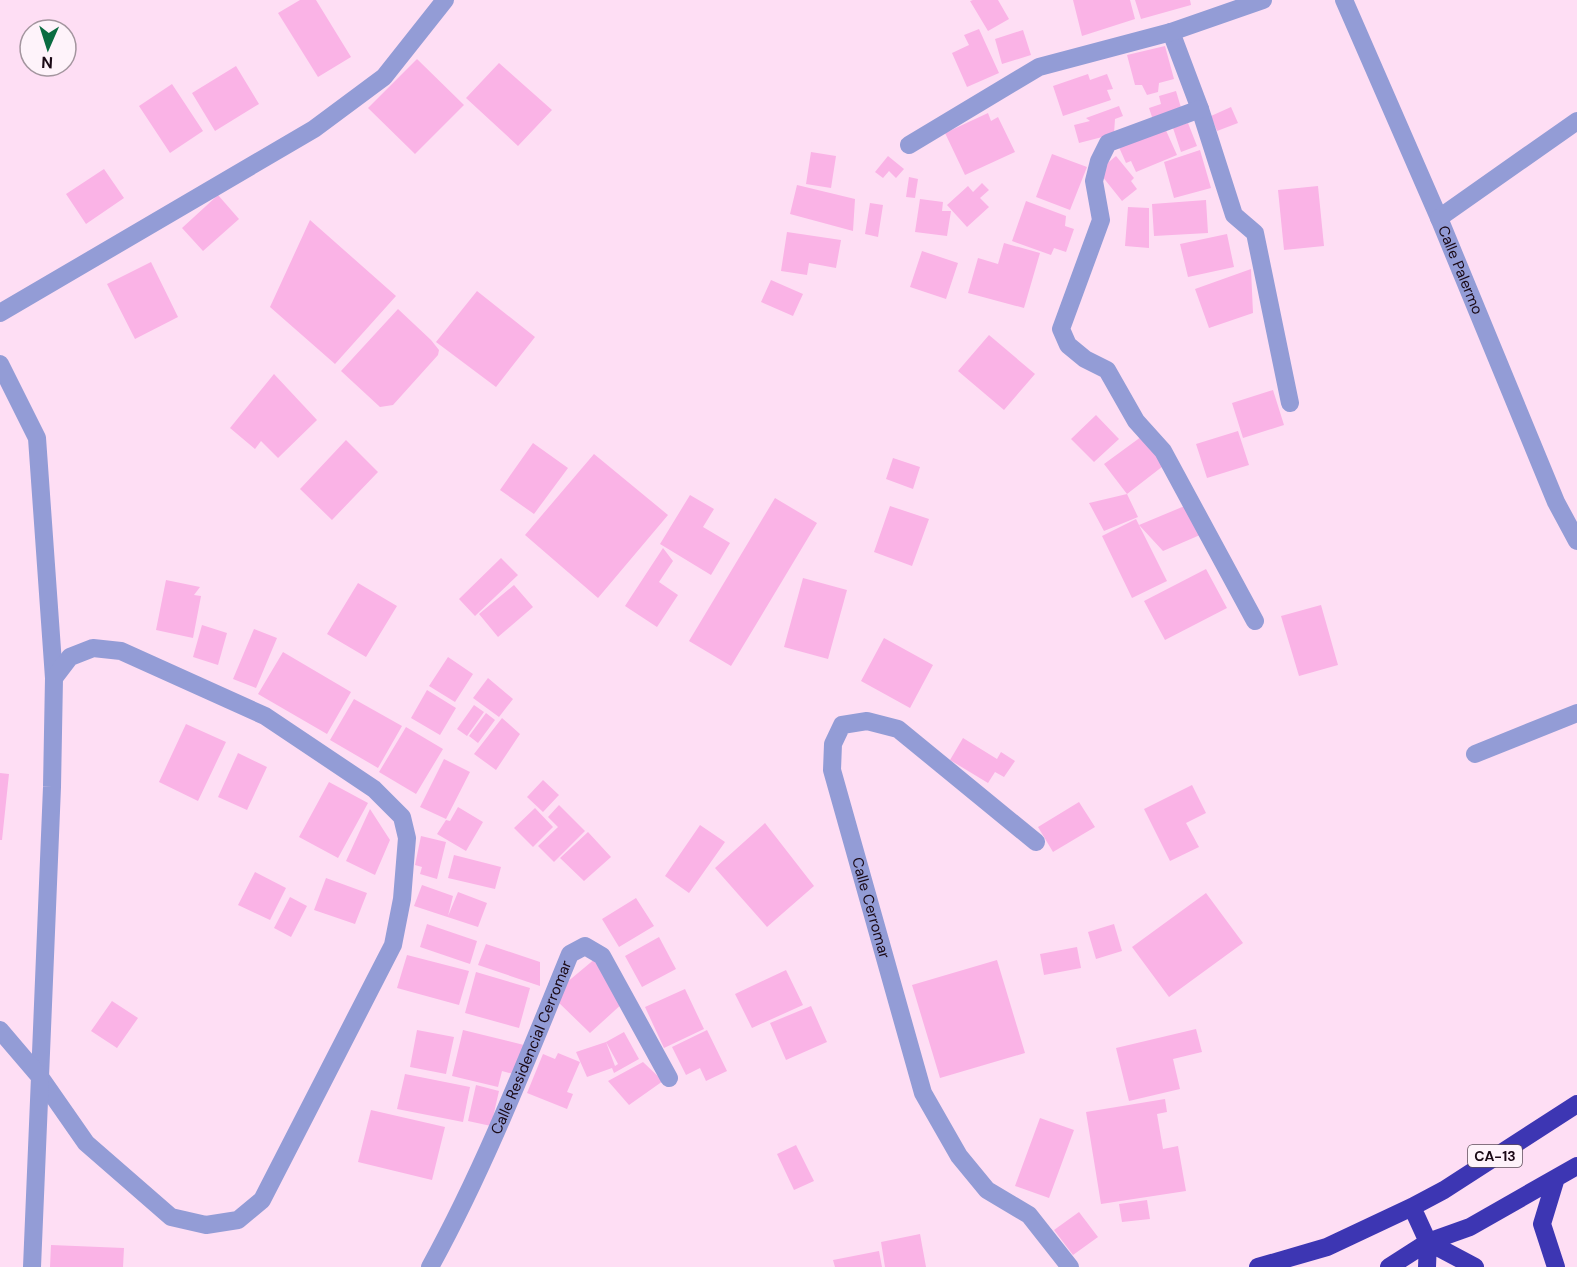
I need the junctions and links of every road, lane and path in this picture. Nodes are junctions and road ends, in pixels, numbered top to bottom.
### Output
1 (445, 0) edge
2 (1263, 0) edge
3 (1344, 0) edge
4 (1171, 32) junction
5 (1200, 109) junction
6 (1577, 121) edge
7 (909, 145) dead end
8 (1439, 218) junction
9 (0, 313) edge
10 (0, 364) edge
11 (1290, 403) dead end
12 (1577, 541) edge
13 (1255, 621) dead end
14 (54, 678) junction
15 (1577, 713) edge
16 (1475, 754) dead end
17 (1036, 842) dead end
18 (0, 1030) edge
19 (40, 1077) junction
20 (669, 1078) dead end
21 (1577, 1104) edge
22 (1577, 1166) edge
23 (1556, 1178) junction
24 (1412, 1207) junction
25 (1428, 1242) junction
26 (32, 1267) edge
27 (430, 1267) edge
28 (1070, 1267) edge
29 (1258, 1267) edge
30 (1389, 1267) edge
31 (1426, 1267) edge
32 (1475, 1267) edge
33 (1556, 1267) edge

1 - 9 street
2 - 4 street
3 - 8 street, Calle Palermo
4 - 5 street
4 - 7 street
5 - 11 street
5 - 13 street
6 - 8 street
8 - 12 street, Calle Palermo
10 - 14 street
14 - 19 street
14 - 19 street
15 - 16 street
17 - 28 street, Calle Cerromar
18 - 19 street
19 - 26 street
20 - 27 street, Calle Residencial Cerromar
21 - 24 highway, CA-13
22 - 23 highway
23 - 25 highway
23 - 33 highway
24 - 25 highway
24 - 29 highway, CA-13
25 - 30 highway
25 - 31 highway
25 - 32 highway

